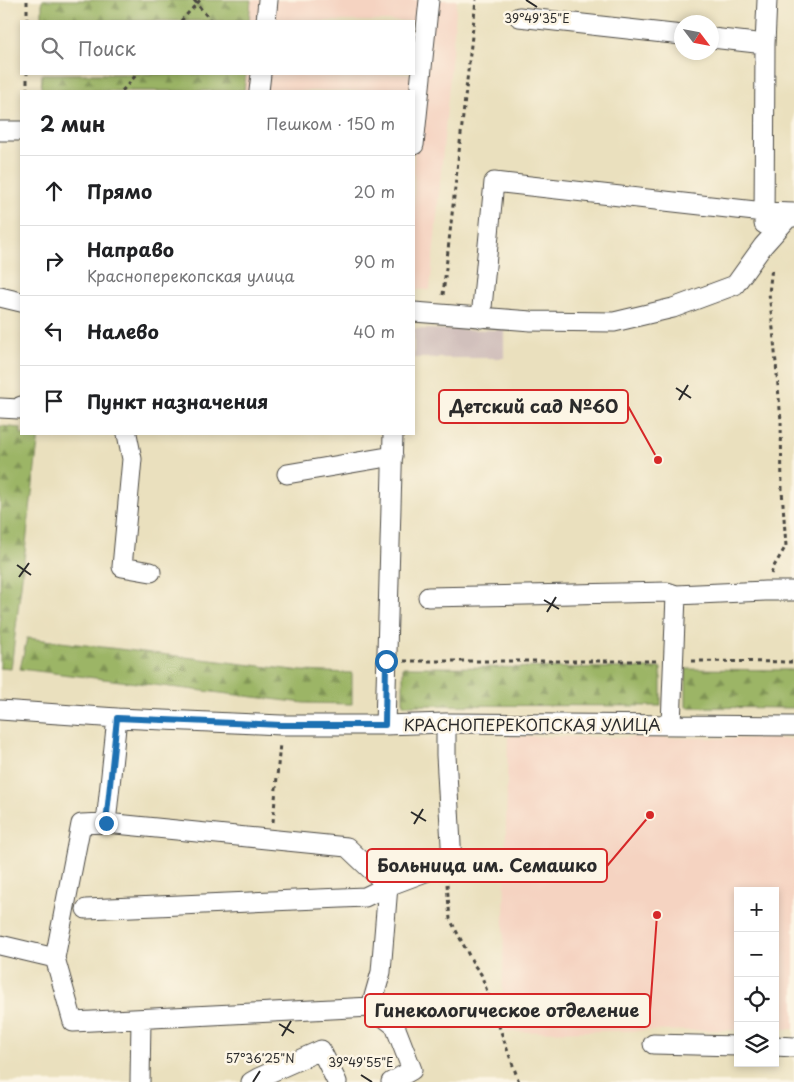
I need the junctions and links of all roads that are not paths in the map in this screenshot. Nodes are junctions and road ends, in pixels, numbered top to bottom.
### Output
1 (268, 0) edge
2 (429, 0) edge
3 (767, 0) edge
4 (518, 16) dead end
5 (266, 20) edge
6 (674, 33) edge
7 (719, 39) edge
8 (765, 44) junction
9 (261, 75) edge
10 (259, 90) edge
11 (0, 131) edge
12 (20, 131) edge
13 (415, 135) edge
14 (764, 212) junction
15 (794, 213) edge
16 (794, 218) edge
17 (763, 246) junction
18 (0, 297) edge
19 (20, 302) edge
20 (415, 312) edge
21 (481, 318) junction
22 (0, 408) edge
23 (20, 408) edge
24 (127, 435) edge
25 (394, 435) edge
26 (393, 456) junction
27 (287, 474) dead end
28 (151, 572) dead end
29 (794, 591) edge
30 (676, 595) junction
31 (428, 597) dead end
32 (0, 710) edge
33 (117, 718) junction
34 (446, 723) junction
35 (385, 725) junction
36 (671, 725) junction
37 (794, 726) edge
38 (106, 823) junction
39 (388, 886) junction
40 (86, 910) dead end
41 (0, 945) edge
42 (55, 958) junction
43 (371, 1007) junction
44 (141, 1019) junction
45 (653, 1044) dead end
46 (734, 1046) edge
47 (779, 1046) edge
48 (794, 1047) edge
49 (140, 1082) edge
50 (251, 1082) edge
51 (337, 1082) edge
52 (391, 1082) edge

1 - 5 street
2 - 13 street
3 - 8 street
4 - 6 street
7 - 8 street
8 - 14 street
9 - 10 street
11 - 12 street
14 - 15 street
14 - 17 street
14 - 21 street
16 - 17 street
17 - 21 street
18 - 19 street
20 - 21 street
22 - 23 street
24 - 28 street
25 - 26 street
26 - 27 street
26 - 35 street
29 - 30 street
30 - 31 street
30 - 36 street
32 - 33 street, КРАСНОПЕРЕКОПСКАЯ УЛИЦА
33 - 35 street, КРАСНОПЕРЕКОПСКАЯ УЛИЦА
33 - 38 street
34 - 35 street, КРАСНОПЕРЕКОПСКАЯ УЛИЦА
34 - 36 street, КРАСНОПЕРЕКОПСКАЯ УЛИЦА
34 - 39 street
36 - 37 street, КРАСНОПЕРЕКОПСКАЯ УЛИЦА
38 - 39 street
38 - 42 street
39 - 40 street
39 - 43 street
41 - 42 street
42 - 44 street
43 - 44 street
43 - 52 street
44 - 49 street
45 - 46 street
47 - 48 street
50 - 51 street

